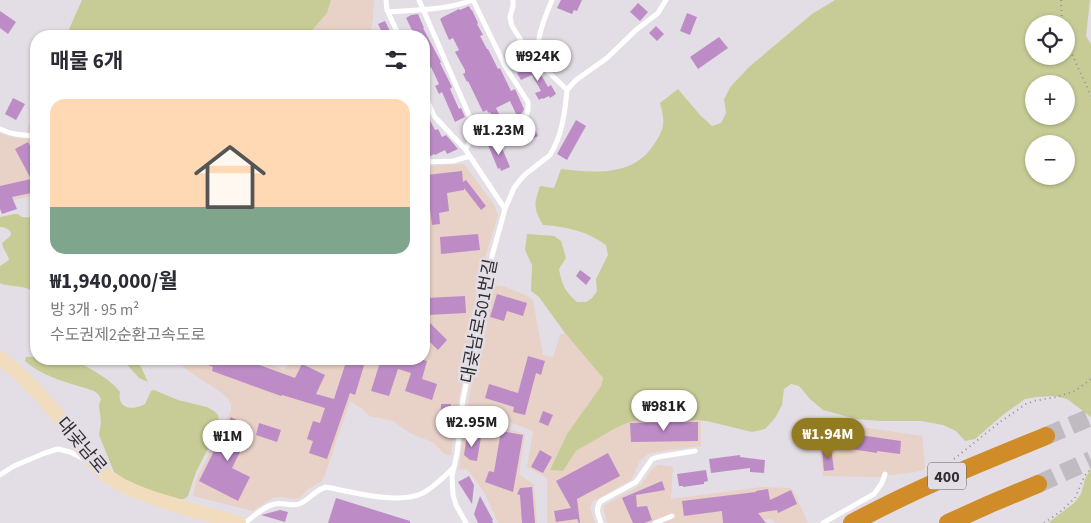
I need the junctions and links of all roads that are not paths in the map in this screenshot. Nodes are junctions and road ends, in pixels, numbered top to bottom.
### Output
1 (386, 0) edge
2 (418, 0) edge
3 (472, 0) edge
4 (513, 0) edge
5 (552, 0) edge
6 (666, 0) edge
7 (422, 10) junction
8 (388, 12) junction
9 (396, 30) edge
10 (540, 62) junction
11 (567, 90) junction
12 (430, 106) edge
13 (0, 129) edge
14 (30, 136) edge
15 (479, 138) junction
16 (465, 149) junction
17 (470, 156) junction
18 (430, 162) edge
19 (505, 209) junction
20 (0, 358) edge
21 (1046, 436) tunnel mouth
22 (695, 451) dead end
23 (97, 466) junction
24 (454, 467) junction
25 (885, 474) dead end
26 (0, 475) edge
27 (1038, 484) tunnel mouth
28 (672, 516) dead end
29 (239, 523) edge
30 (246, 523) edge
31 (466, 523) edge
32 (601, 523) edge
33 (655, 523) edge
34 (823, 523) edge
35 (852, 523) edge
36 (948, 523) edge

1 - 8 lane
2 - 7 lane
3 - 7 lane
3 - 15 lane
4 - 10 lane
5 - 10 lane
6 - 11 lane
7 - 8 lane
7 - 15 lane
8 - 9 lane
10 - 11 lane
11 - 19 lane, 대곶남로501번길
12 - 16 lane
13 - 14 lane
15 - 16 lane
16 - 17 lane
17 - 18 lane
17 - 19 lane
19 - 24 lane, 대곶남로501번길
20 - 23 street, 대곶남로
21 - 35 highway, 400
22 - 32 lane
23 - 26 lane
23 - 29 street, 대곶남로
24 - 30 lane
24 - 31 lane, 대곶남로501번길
25 - 34 lane
27 - 36 highway, 400
28 - 33 lane

